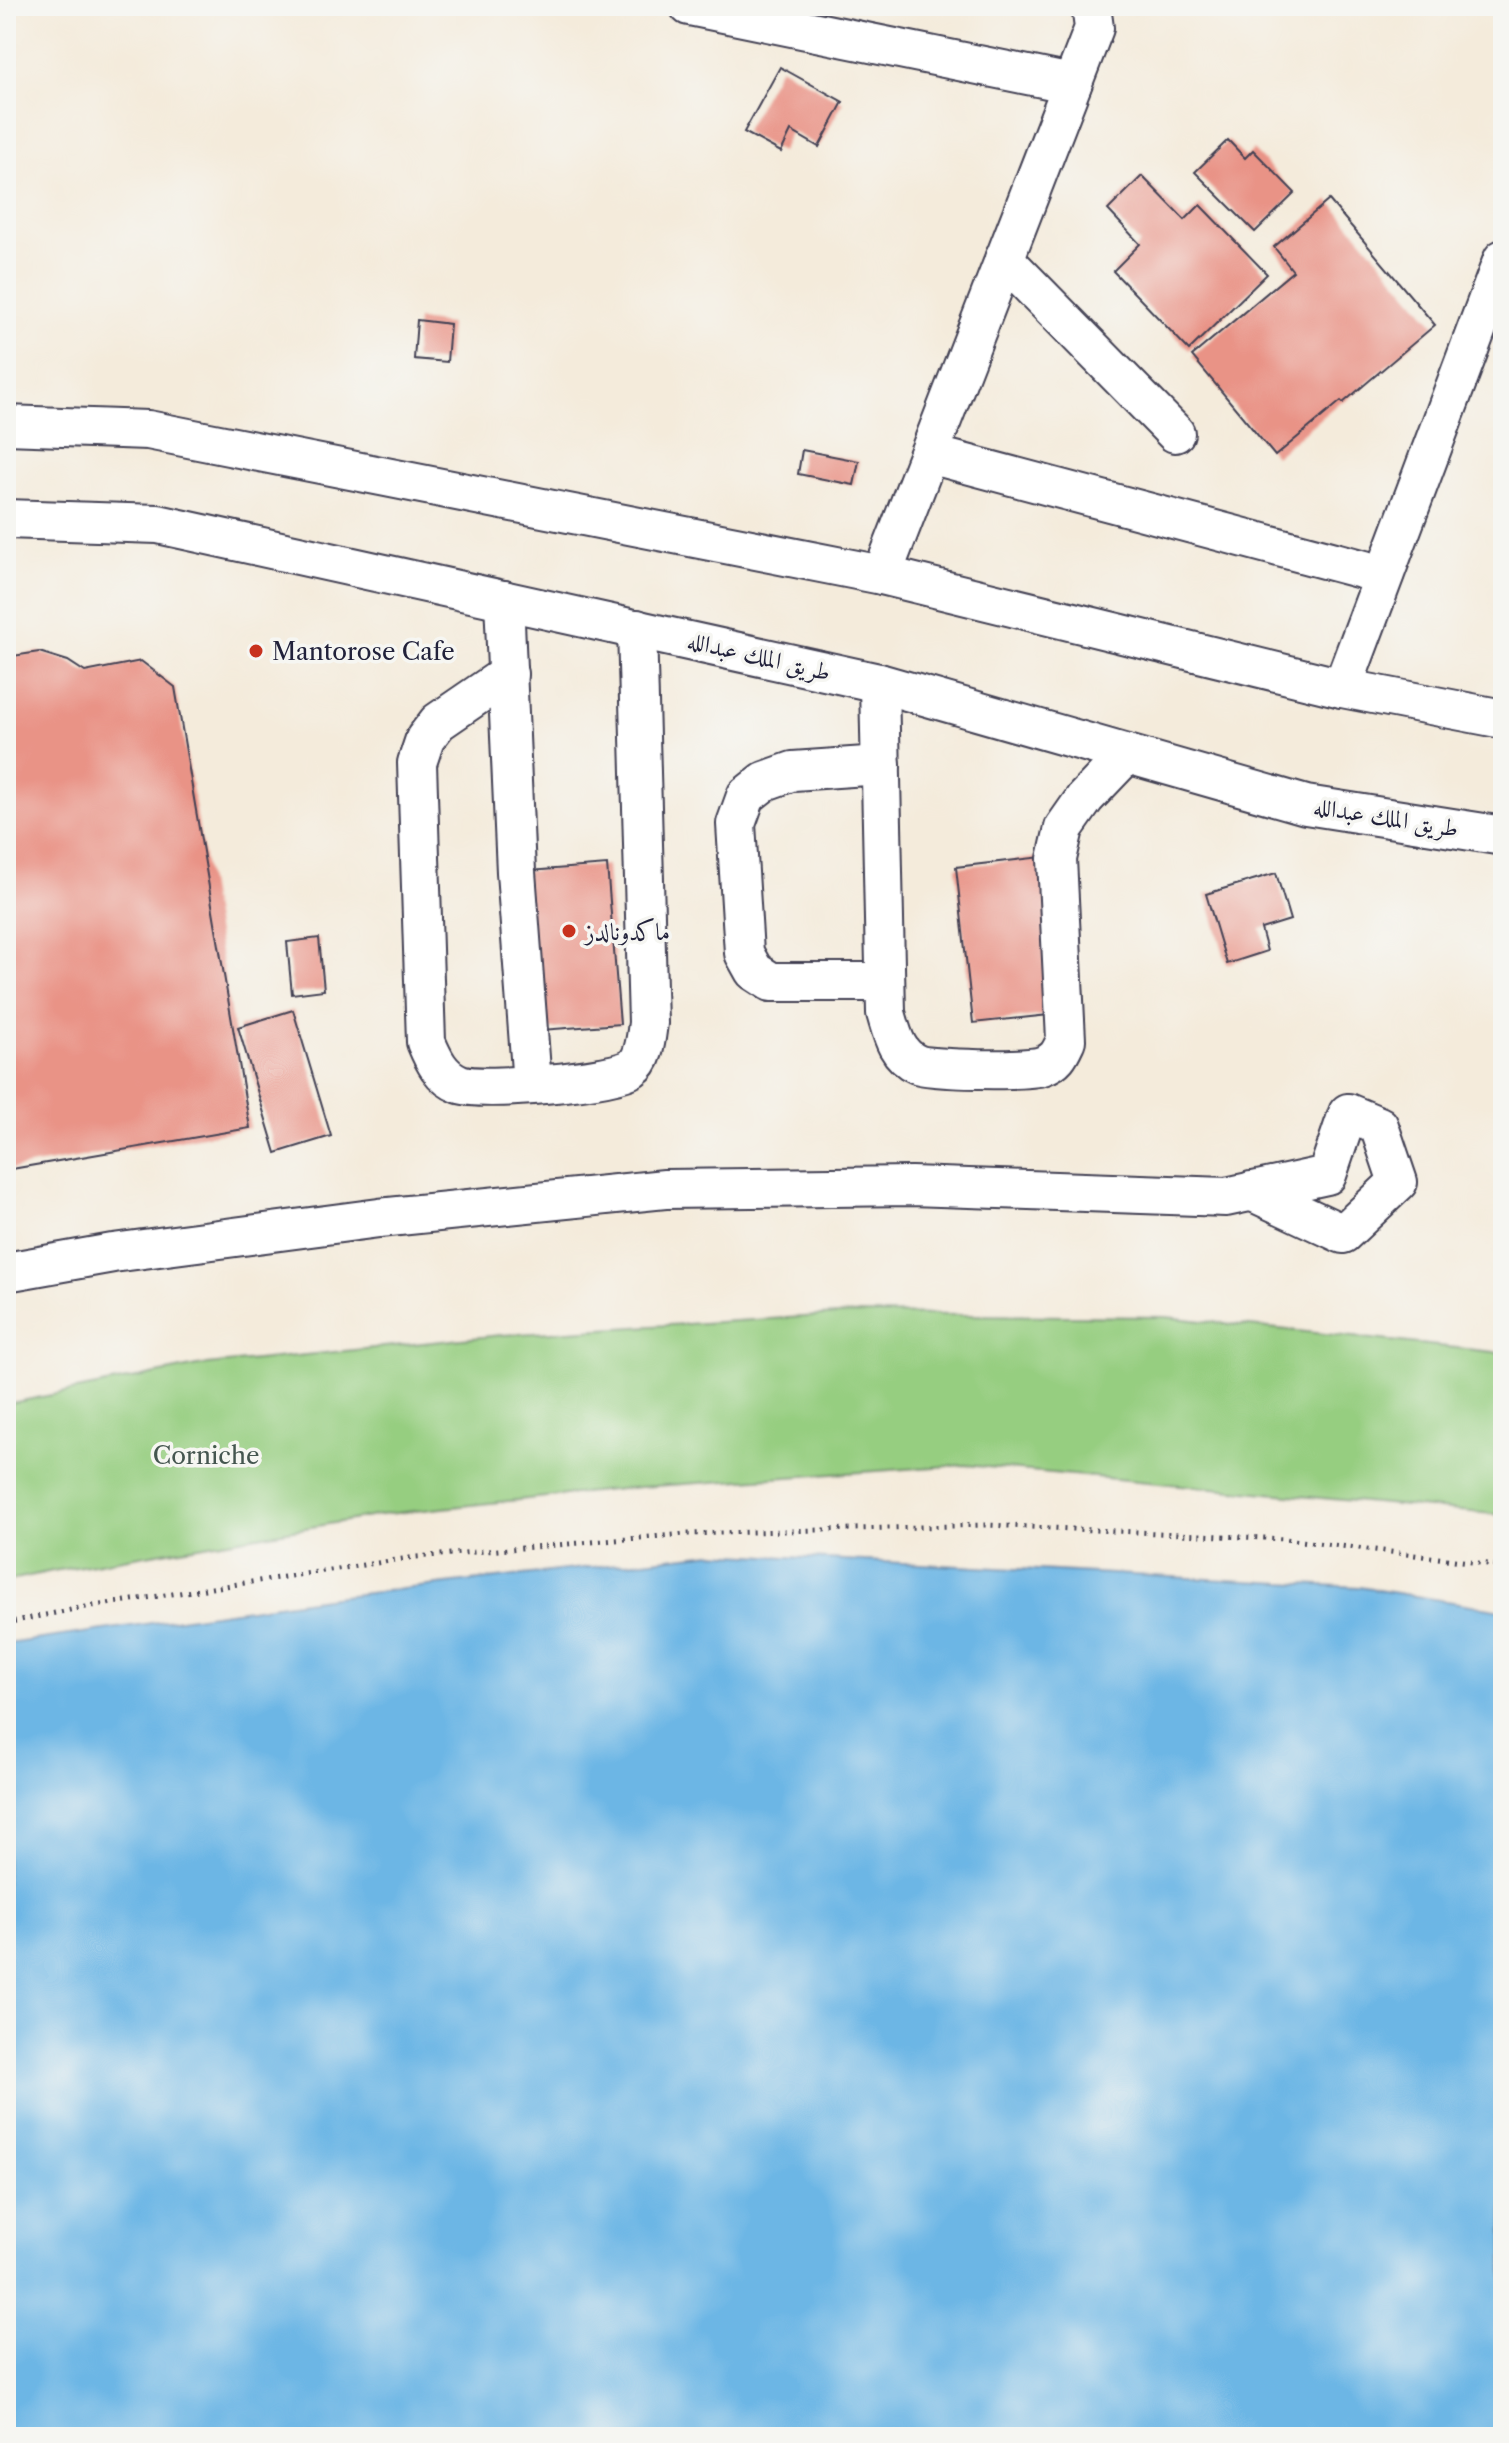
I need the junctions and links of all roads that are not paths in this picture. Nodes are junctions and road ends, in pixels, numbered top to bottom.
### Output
1 (689, 6) edge
2 (1091, 6) edge
3 (1072, 84) junction
4 (1004, 259) junction
5 (1503, 259) edge
6 (6, 425) edge
7 (1175, 433) dead end
8 (929, 454) junction
9 (6, 519) edge
10 (882, 575) junction
11 (1384, 575) junction
12 (504, 600) junction
13 (637, 629) junction
14 (508, 674) junction
15 (879, 683) junction
16 (1342, 688) junction
17 (1503, 719) edge
18 (1127, 754) junction
19 (881, 765) junction
20 (1503, 836) edge
21 (885, 982) junction
22 (532, 1084) junction
23 (1251, 1191) dead end
24 (6, 1272) edge

1 - 3 street
2 - 3 street
3 - 4 street
4 - 7 street
4 - 8 street
5 - 11 street
6 - 10 street
8 - 10 street
8 - 11 street
9 - 12 street, طريق الملك عبدالله
10 - 16 street
11 - 16 street
12 - 13 street, طريق الملك عبدالله
12 - 14 street
13 - 15 street, طريق الملك عبدالله
13 - 22 street
14 - 22 street
14 - 22 street
15 - 18 street, طريق الملك عبدالله
15 - 19 street
16 - 17 street
18 - 20 street, طريق الملك عبدالله
18 - 21 street
19 - 21 street
19 - 21 street
23 - 24 street

